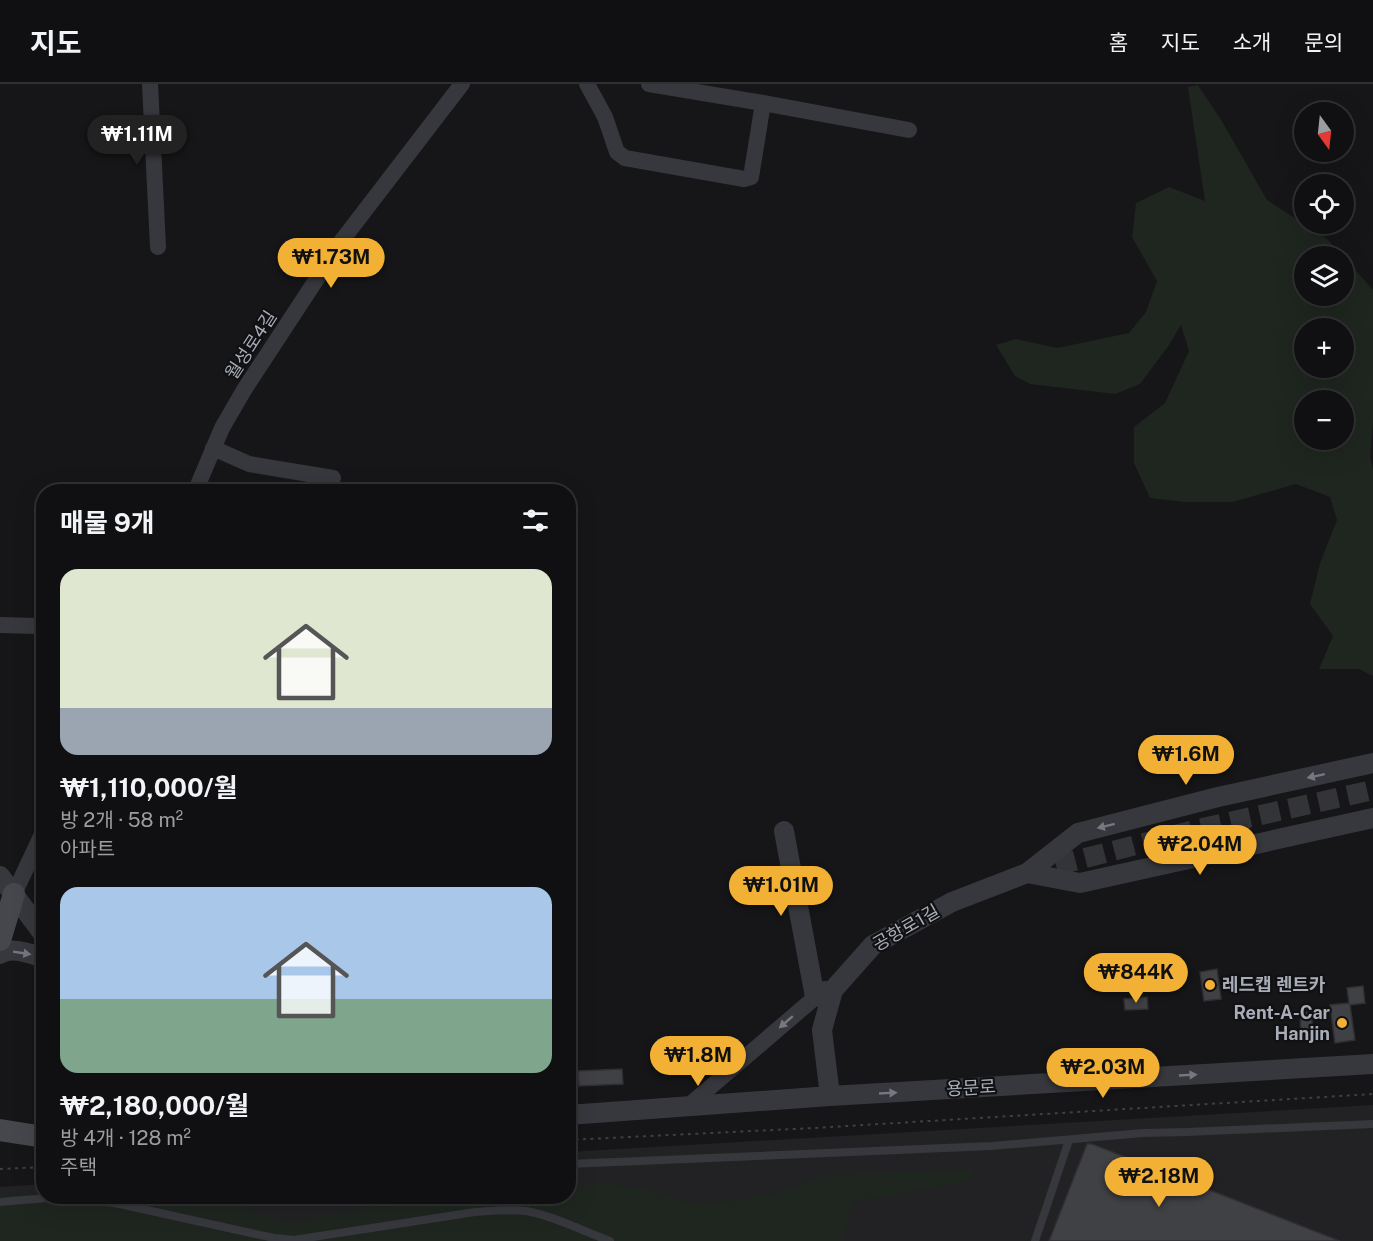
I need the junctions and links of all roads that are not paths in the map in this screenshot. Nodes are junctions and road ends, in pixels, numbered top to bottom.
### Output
1 (150, 84) edge
2 (462, 84) edge
3 (587, 84) edge
4 (649, 84) edge
5 (762, 103) junction
6 (909, 130) dead end
7 (158, 247) dead end
8 (213, 447) junction
9 (333, 478) dead end
10 (198, 484) edge
11 (0, 625) edge
12 (36, 626) edge
13 (1373, 763) edge
14 (1373, 818) edge
15 (784, 831) dead end
16 (36, 842) edge
17 (1027, 873) junction
18 (7, 885) edge
19 (36, 924) edge
20 (0, 940) edge
21 (0, 954) edge
22 (36, 955) edge
23 (862, 957) junction
24 (815, 997) junction
25 (1373, 1064) edge
26 (830, 1096) junction
27 (687, 1107) junction
28 (576, 1115) edge
29 (1373, 1124) edge
30 (0, 1130) edge
31 (36, 1137) edge
32 (36, 1139) edge
33 (1069, 1140) junction
34 (0, 1142) edge
35 (576, 1164) edge
36 (36, 1199) edge
37 (0, 1202) edge
38 (120, 1204) edge
39 (609, 1241) edge
40 (1035, 1241) edge

1 - 7 street
2 - 8 street, 월성로4길
3 - 5 street
4 - 5 street
5 - 6 street
8 - 9 street
8 - 10 street, 월성로4길
11 - 12 street
13 -> 17 street
14 - 17 street
15 - 24 street
16 - 18 street
17 - 23 street, 공항로1길
18 - 19 street
18 - 20 main road
21 -> 22 street
23 - 24 street
23 - 26 street, 공항로1길
24 -> 27 street
26 -> 25 street, 용문로
26 - 27 street, 용문로
27 - 28 street, 용문로
29 - 33 lane
30 - 31 main road
32 - 34 main road
33 - 35 lane
33 - 40 lane
36 - 37 lane
38 - 39 lane

